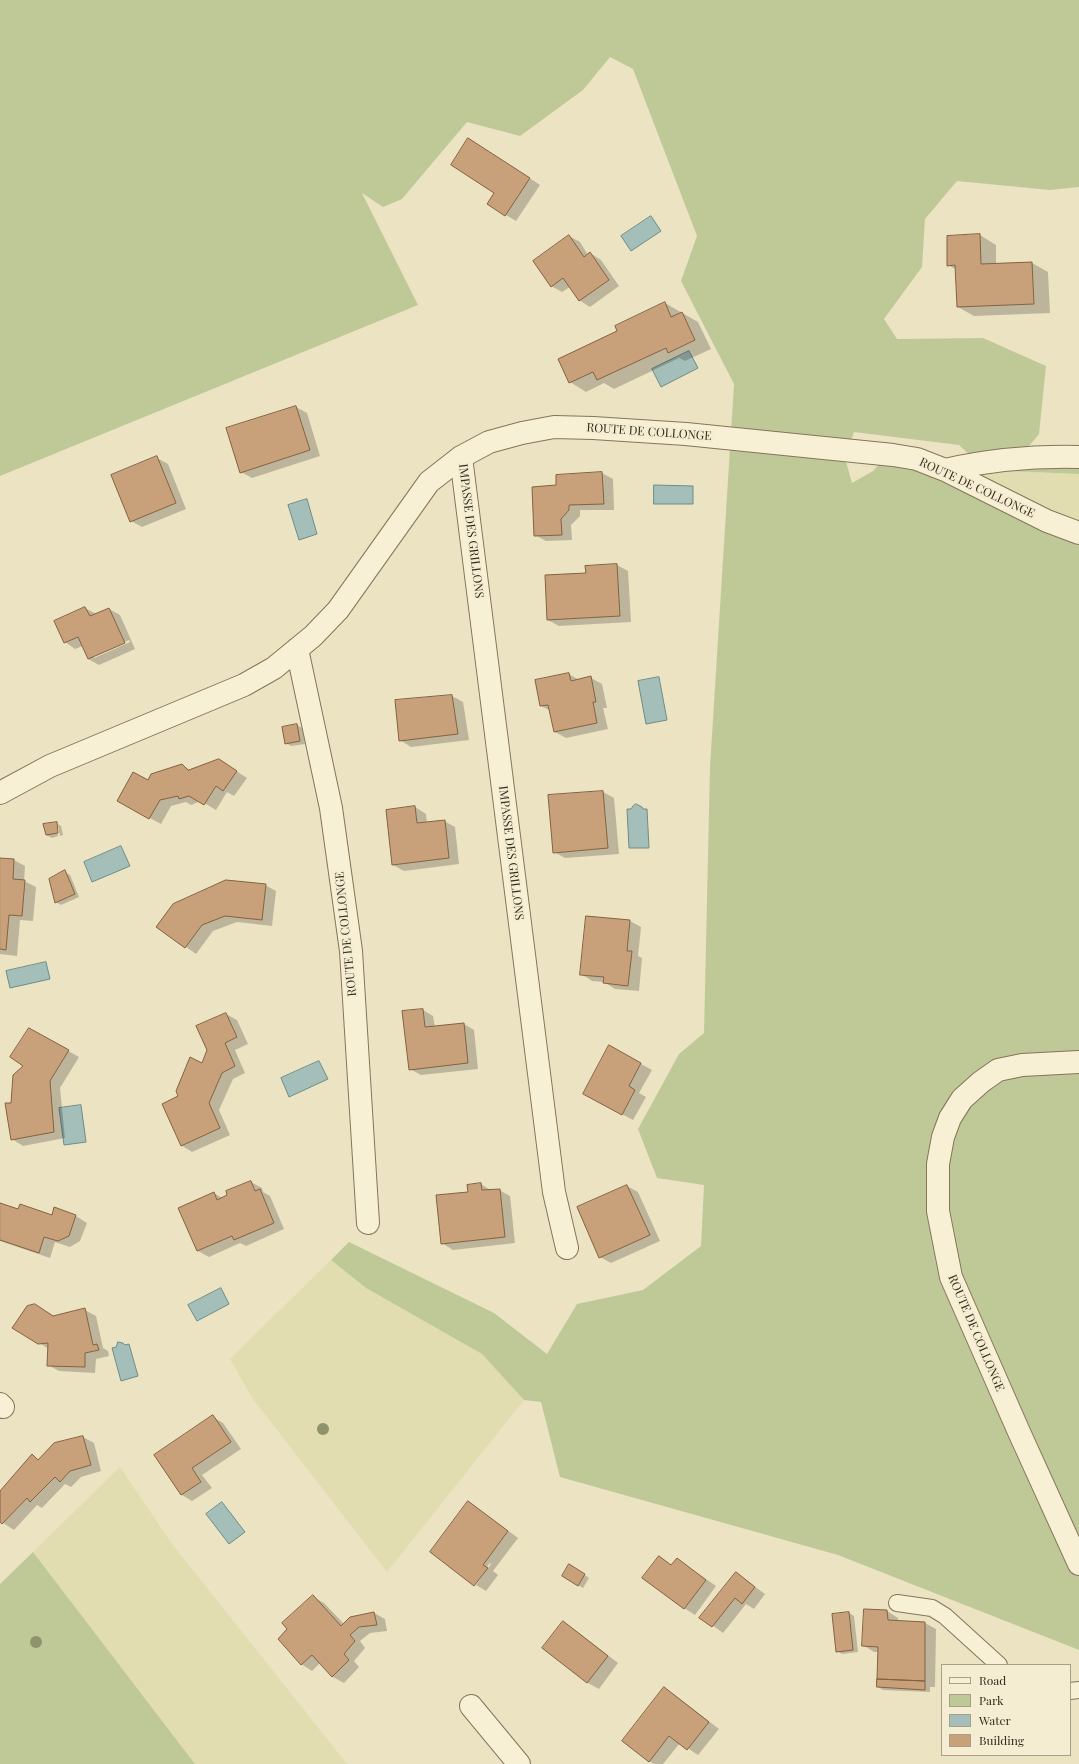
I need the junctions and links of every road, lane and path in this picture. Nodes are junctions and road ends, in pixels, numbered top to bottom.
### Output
1 (1079, 456) edge
2 (462, 457) junction
3 (945, 470) junction
4 (1079, 533) edge
5 (297, 649) junction
6 (0, 793) edge
7 (1079, 1062) edge
8 (368, 1223) dead end
9 (567, 1248) dead end
10 (1079, 1564) edge
11 (897, 1603) dead end
12 (998, 1664) edge
13 (471, 1706) dead end
14 (519, 1764) edge

1 - 3 street
2 - 3 street, ROUTE DE COLLONGE
2 - 5 street, ROUTE DE COLLONGE
2 - 9 street, IMPASSE DES GRILLONS
3 - 4 street, ROUTE DE COLLONGE
5 - 6 street, ROUTE DE COLLONGE
5 - 8 street, ROUTE DE COLLONGE
7 - 10 street, ROUTE DE COLLONGE
11 - 12 lane
13 - 14 street

